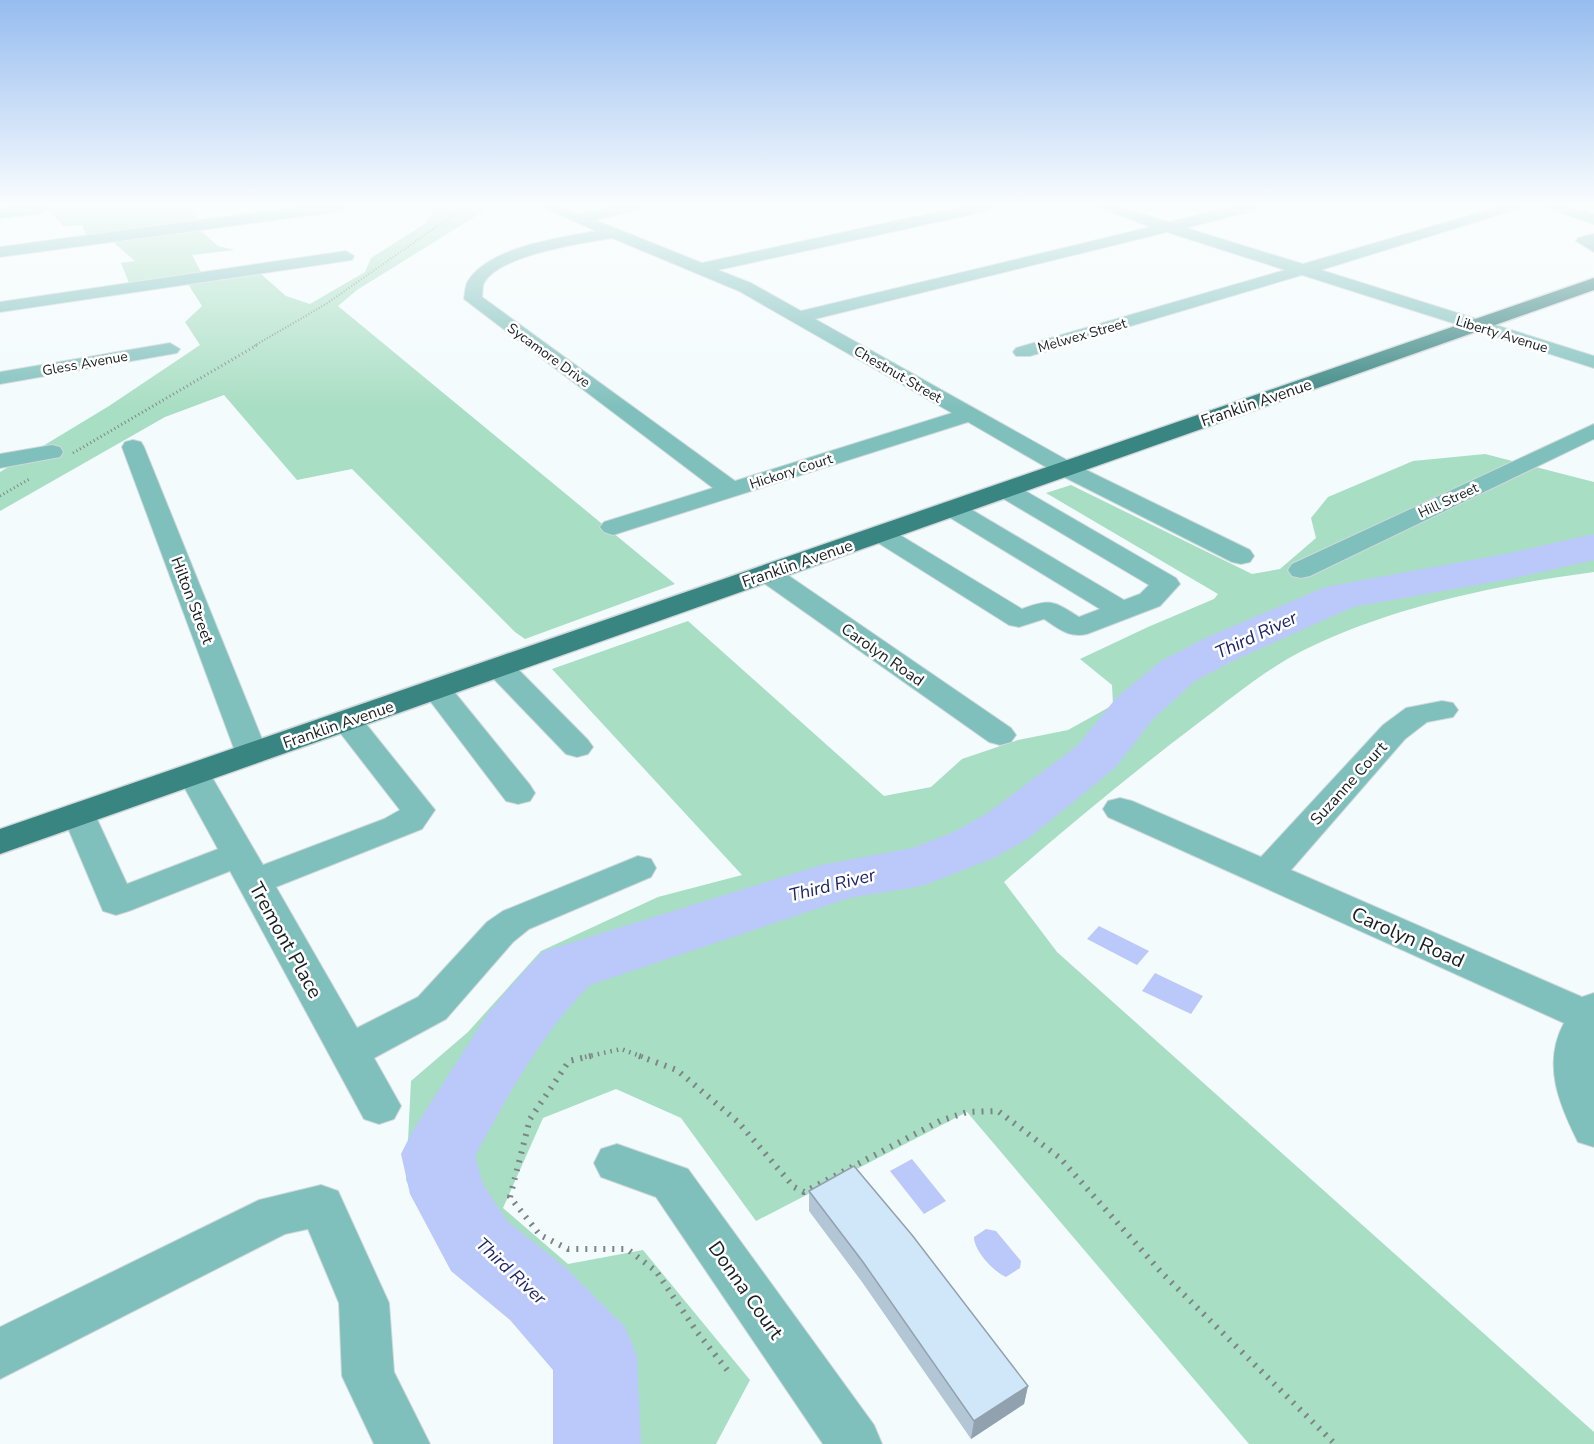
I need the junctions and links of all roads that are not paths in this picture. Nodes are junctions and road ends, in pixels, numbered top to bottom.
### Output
1 (228, 273) edge
2 (484, 273) edge
3 (715, 273) edge
4 (980, 273) edge
5 (1296, 273) edge
6 (1312, 273) edge
7 (1594, 284) edge
8 (0, 307) edge
9 (801, 317) junction
10 (1475, 325) junction
11 (170, 349) dead end
12 (1023, 352) dead end
13 (1594, 362) edge
14 (0, 378) edge
15 (969, 415) junction
16 (1594, 431) edge
17 (133, 447) dead end
18 (61, 453) road end
19 (0, 461) edge
20 (1066, 469) junction
21 (732, 490) junction
22 (1006, 490) junction
23 (953, 508) junction
24 (614, 527) dead end
25 (881, 534) junction
26 (1241, 556) dead end
27 (1301, 570) dead end
28 (767, 573) junction
29 (1122, 611) junction
30 (499, 667) junction
31 (436, 689) junction
32 (1442, 710) dead end
33 (346, 721) junction
34 (1000, 735) dead end
35 (577, 747) dead end
36 (252, 754) junction
37 (194, 774) junction
38 (518, 793) dead end
39 (1120, 809) dead end
40 (79, 814) junction
41 (0, 842) edge
42 (246, 868) junction
43 (638, 868) dead end
44 (1266, 874) junction
45 (1592, 1012) edge
46 (348, 1052) junction
47 (379, 1106) dead end
48 (1594, 1129) edge
49 (617, 1163) dead end
50 (0, 1354) edge
51 (403, 1444) edge
52 (855, 1444) edge

1 - 8 street
2 - 21 street, Sycamore Drive
3 - 9 street, Chestnut Street
4 - 9 street
5 - 12 street, Melwex Street
6 - 10 street, Liberty Avenue
7 - 10 main road, Franklin Avenue
9 - 15 street, Chestnut Street
10 - 13 street, Liberty Avenue
10 - 20 main road, Franklin Avenue
11 - 14 street, Gless Avenue
15 - 20 street, Chestnut Street
15 - 21 street, Hickory Court
16 - 27 street, Hill Street
17 - 36 street, Hilton Street
18 - 19 street
20 - 22 main road, Franklin Avenue
20 - 26 street, Chestnut Street
21 - 24 street, Hickory Court
22 - 23 main road, Franklin Avenue
22 - 29 street
23 - 25 main road, Franklin Avenue
23 - 29 street
25 - 28 main road, Franklin Avenue
25 - 29 street
28 - 30 main road, Franklin Avenue
28 - 34 street, Carolyn Road
30 - 31 main road, Franklin Avenue
30 - 35 street
31 - 33 main road, Franklin Avenue
31 - 38 street
32 - 44 street, Suzanne Court
33 - 36 main road, Franklin Avenue
33 - 42 street
36 - 37 main road, Franklin Avenue
37 - 40 main road, Franklin Avenue
37 - 42 street, Tremont Place
39 - 44 street, Carolyn Road
40 - 41 main road, Franklin Avenue
40 - 42 street
42 - 46 street, Tremont Place
43 - 46 street
44 - 45 street, Carolyn Road
45 - 48 street, Carolyn Road
46 - 47 street, Tremont Place
49 - 52 street, Donna Court
50 - 51 street

